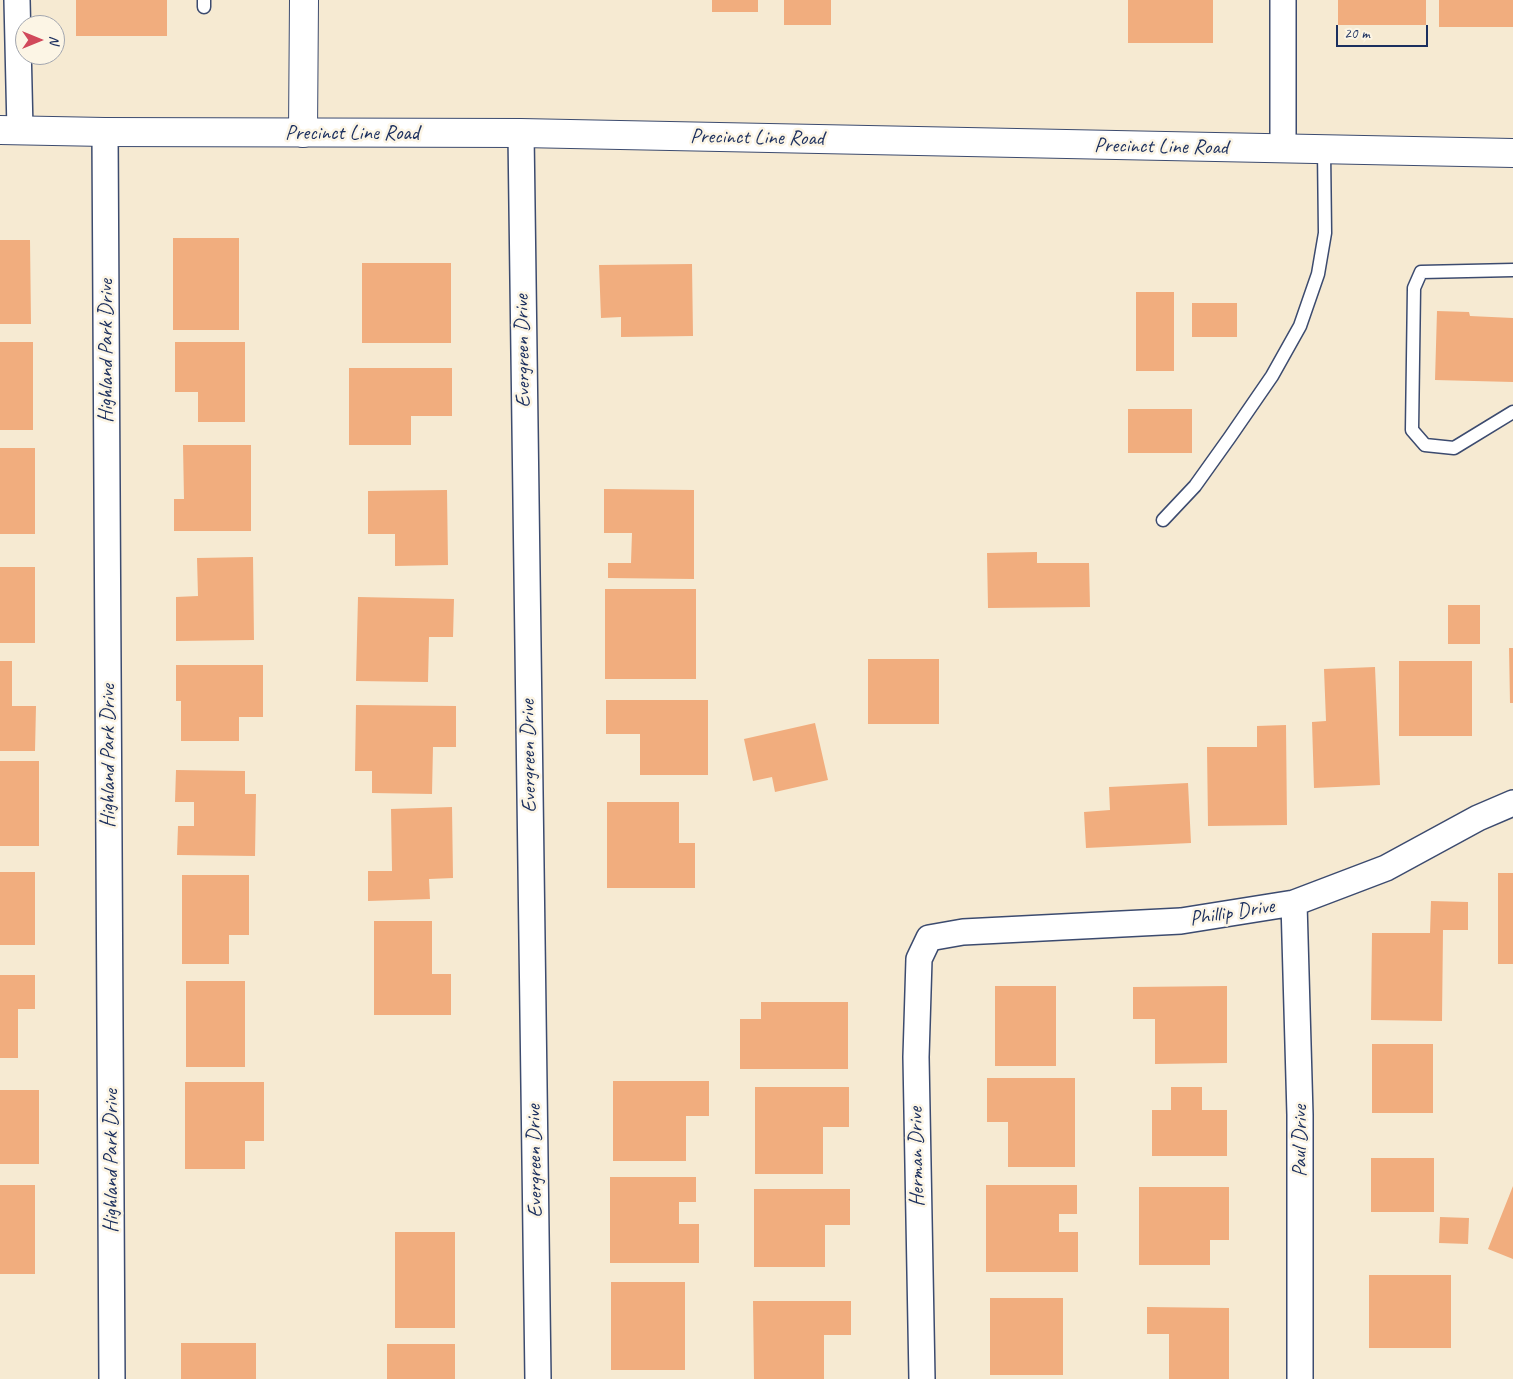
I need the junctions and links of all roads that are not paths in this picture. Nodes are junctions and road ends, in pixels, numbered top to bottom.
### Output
1 (17, 0) edge
2 (304, 0) edge
3 (1283, 0) edge
4 (10, 130) edge
5 (105, 132) junction
6 (303, 133) junction
7 (522, 133) junction
8 (1283, 149) junction
9 (1324, 150) junction
10 (1513, 153) edge
11 (1513, 270) edge
12 (1513, 412) edge
13 (1164, 520) dead end
14 (1513, 803) edge
15 (1294, 903) junction
16 (929, 938) joint
17 (112, 1379) edge
18 (538, 1379) edge
19 (922, 1379) edge
20 (1300, 1379) edge

1 - 4 street
2 - 6 main road
3 - 8 street
4 - 5 main road, Precinct Line Road
5 - 6 main road, Precinct Line Road
5 - 17 street, Highland Park Drive
6 - 7 main road, Precinct Line Road
7 - 8 main road, Precinct Line Road
7 - 18 street, Evergreen Drive
8 - 9 main road, Precinct Line Road
9 - 10 main road, Precinct Line Road
9 - 13 lane
11 - 12 lane
14 - 15 street, Phillip Drive
15 - 16 street, Phillip Drive
15 - 20 street, Paul Drive
16 - 19 street, Herman Drive

